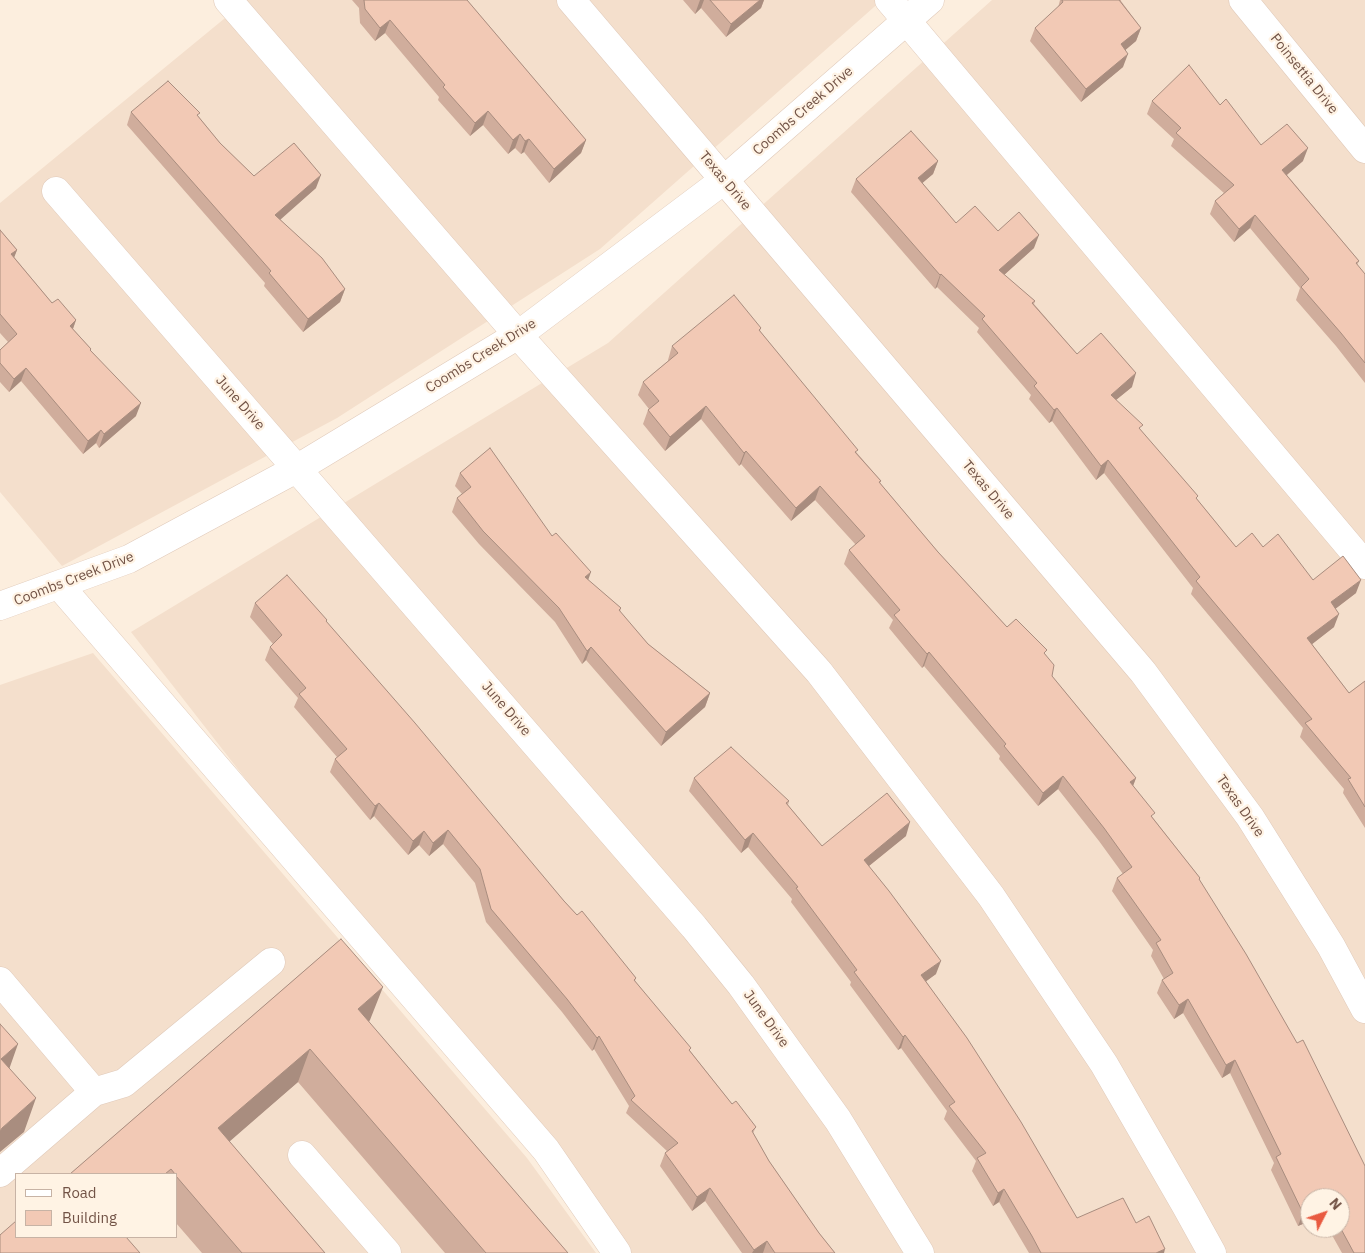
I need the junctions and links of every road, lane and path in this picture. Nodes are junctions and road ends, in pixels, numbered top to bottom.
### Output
1 (228, 0) edge
2 (571, 0) edge
3 (890, 0) edge
4 (930, 0) edge
5 (1243, 0) edge
6 (907, 21) junction
7 (1365, 149) edge
8 (724, 180) junction
9 (56, 191) dead end
10 (518, 336) junction
11 (298, 468) junction
12 (1365, 565) edge
13 (59, 585) junction
14 (0, 606) edge
15 (271, 962) dead end
16 (0, 981) edge
17 (1365, 1009) edge
18 (94, 1092) junction
19 (302, 1155) dead end
20 (0, 1173) edge
21 (387, 1253) edge
22 (617, 1253) edge
23 (920, 1253) edge
24 (1212, 1253) edge

1 - 10 street
2 - 8 street, Texas Drive
3 - 6 street
4 - 6 street, Coombs Creek Drive
5 - 7 street, Poinsettia Drive
6 - 8 street, Coombs Creek Drive
6 - 12 street
8 - 10 street, Coombs Creek Drive
8 - 17 street, Texas Drive
9 - 11 street, June Drive
10 - 11 street, Coombs Creek Drive
10 - 24 street
11 - 13 street, Coombs Creek Drive
11 - 23 street, June Drive
13 - 14 street, Coombs Creek Drive
13 - 22 street
15 - 18 street
16 - 18 street
18 - 20 street
19 - 21 street

